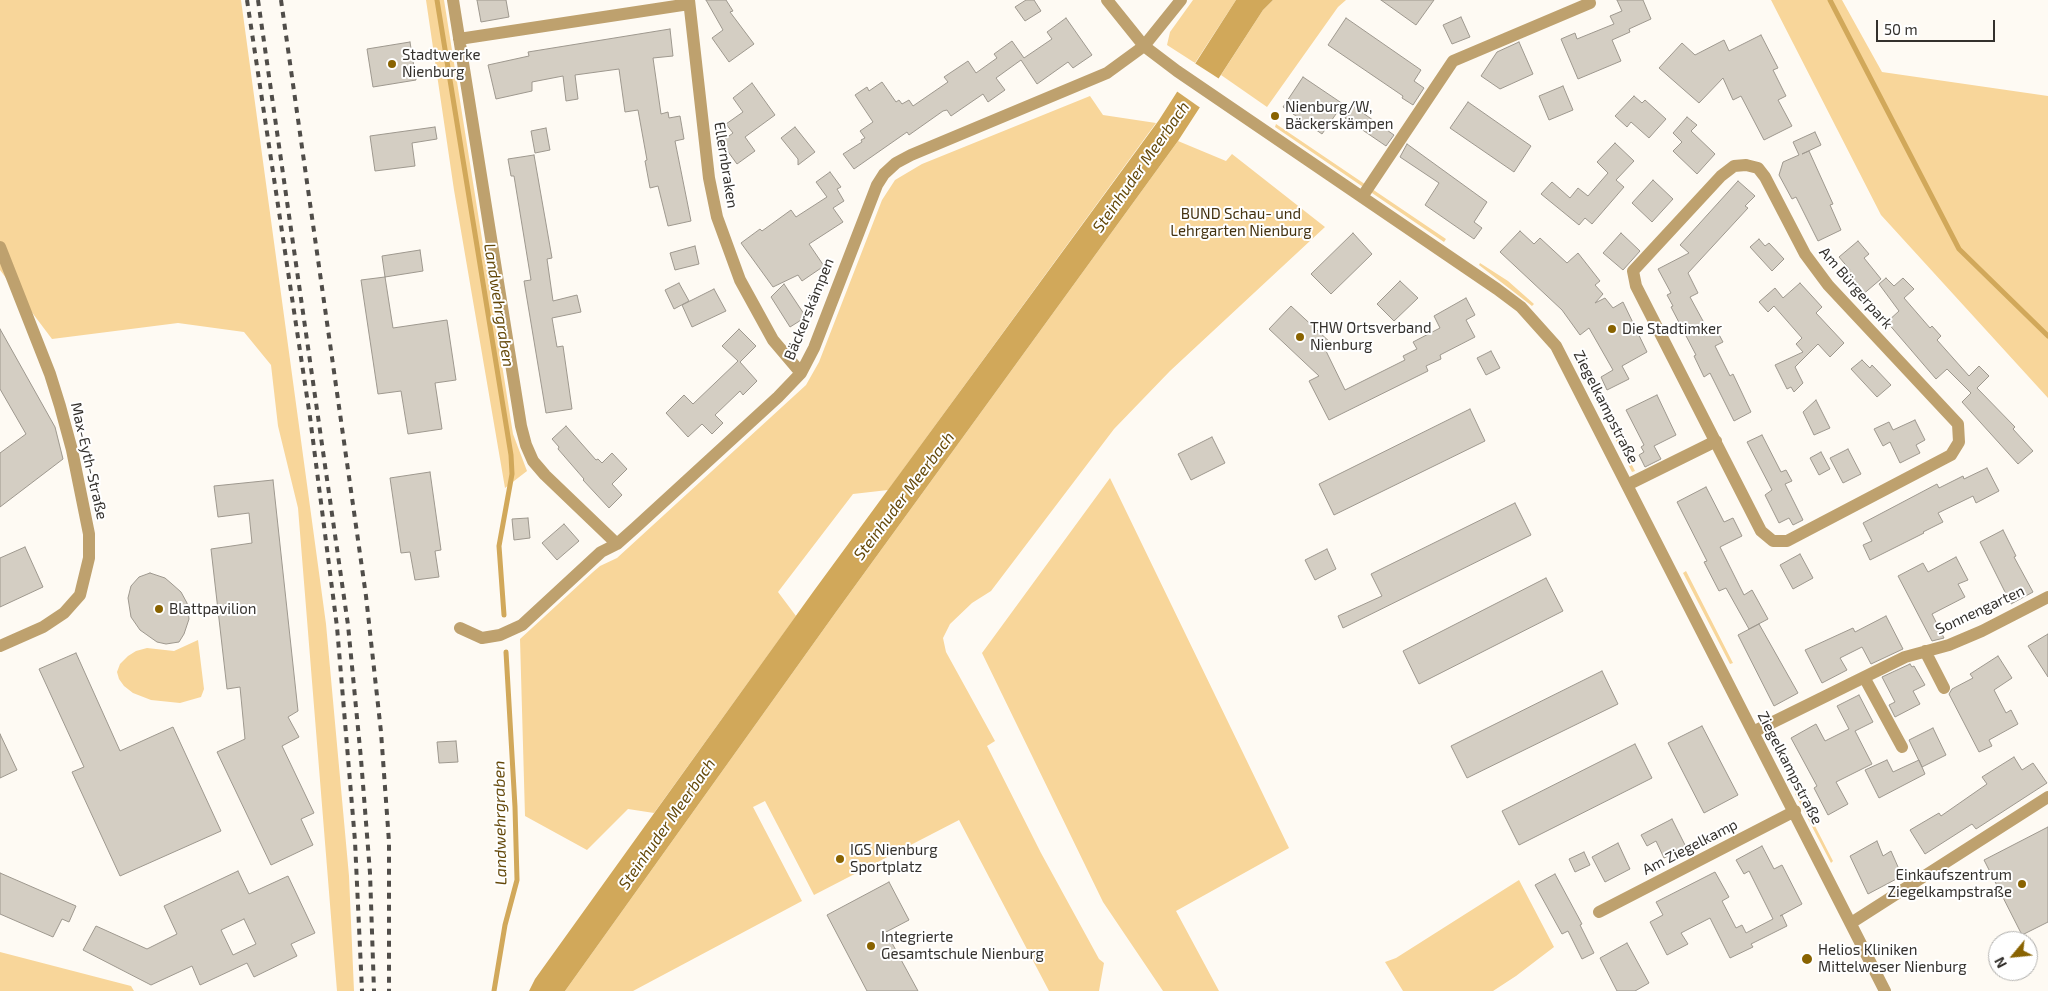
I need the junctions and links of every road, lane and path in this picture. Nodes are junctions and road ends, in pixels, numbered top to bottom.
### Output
1 (453, 0) edge
2 (1108, 0) edge
3 (1180, 0) edge
4 (689, 2) edge
5 (1590, 2) dead end
6 (459, 40) junction
7 (1144, 46) junction
8 (1362, 197) junction
9 (0, 247) edge
10 (801, 373) junction
11 (1716, 441) junction
12 (1627, 485) junction
13 (617, 544) junction
14 (2048, 597) edge
15 (460, 628) dead end
16 (0, 646) edge
17 (1925, 651) junction
18 (1864, 677) junction
19 (1944, 688) dead end
20 (1753, 732) junction
21 (1902, 747) dead end
22 (2048, 796) edge
23 (1794, 811) junction
24 (1599, 912) dead end
25 (1851, 923) junction
26 (1885, 991) edge

1 - 6 street
2 - 7 street, Ziegelkampstraße
3 - 7 street
4 - 6 street
4 - 10 street, Ellernbraken
5 - 8 street
6 - 13 street
7 - 8 street, Ziegelkampstraße
7 - 10 street, Bäckerskämpen
8 - 12 street, Ziegelkampstraße
9 - 16 street, Max-Eyth-Straße
10 - 13 street, Bäckerskämpen
11 - 11 street, Am Bürgerpark
11 - 12 street
12 - 20 street, Ziegelkampstraße
13 - 15 street, Bäckerskämpen
14 - 17 street, Sonnengarten
17 - 18 street, Sonnengarten
17 - 19 street, Sonnengarten
18 - 20 street, Sonnengarten
18 - 21 street
20 - 23 street, Ziegelkampstraße
22 - 25 street
23 - 24 street, Am Ziegelkamp
23 - 25 street, Ziegelkampstraße
25 - 26 street, Ziegelkampstraße

